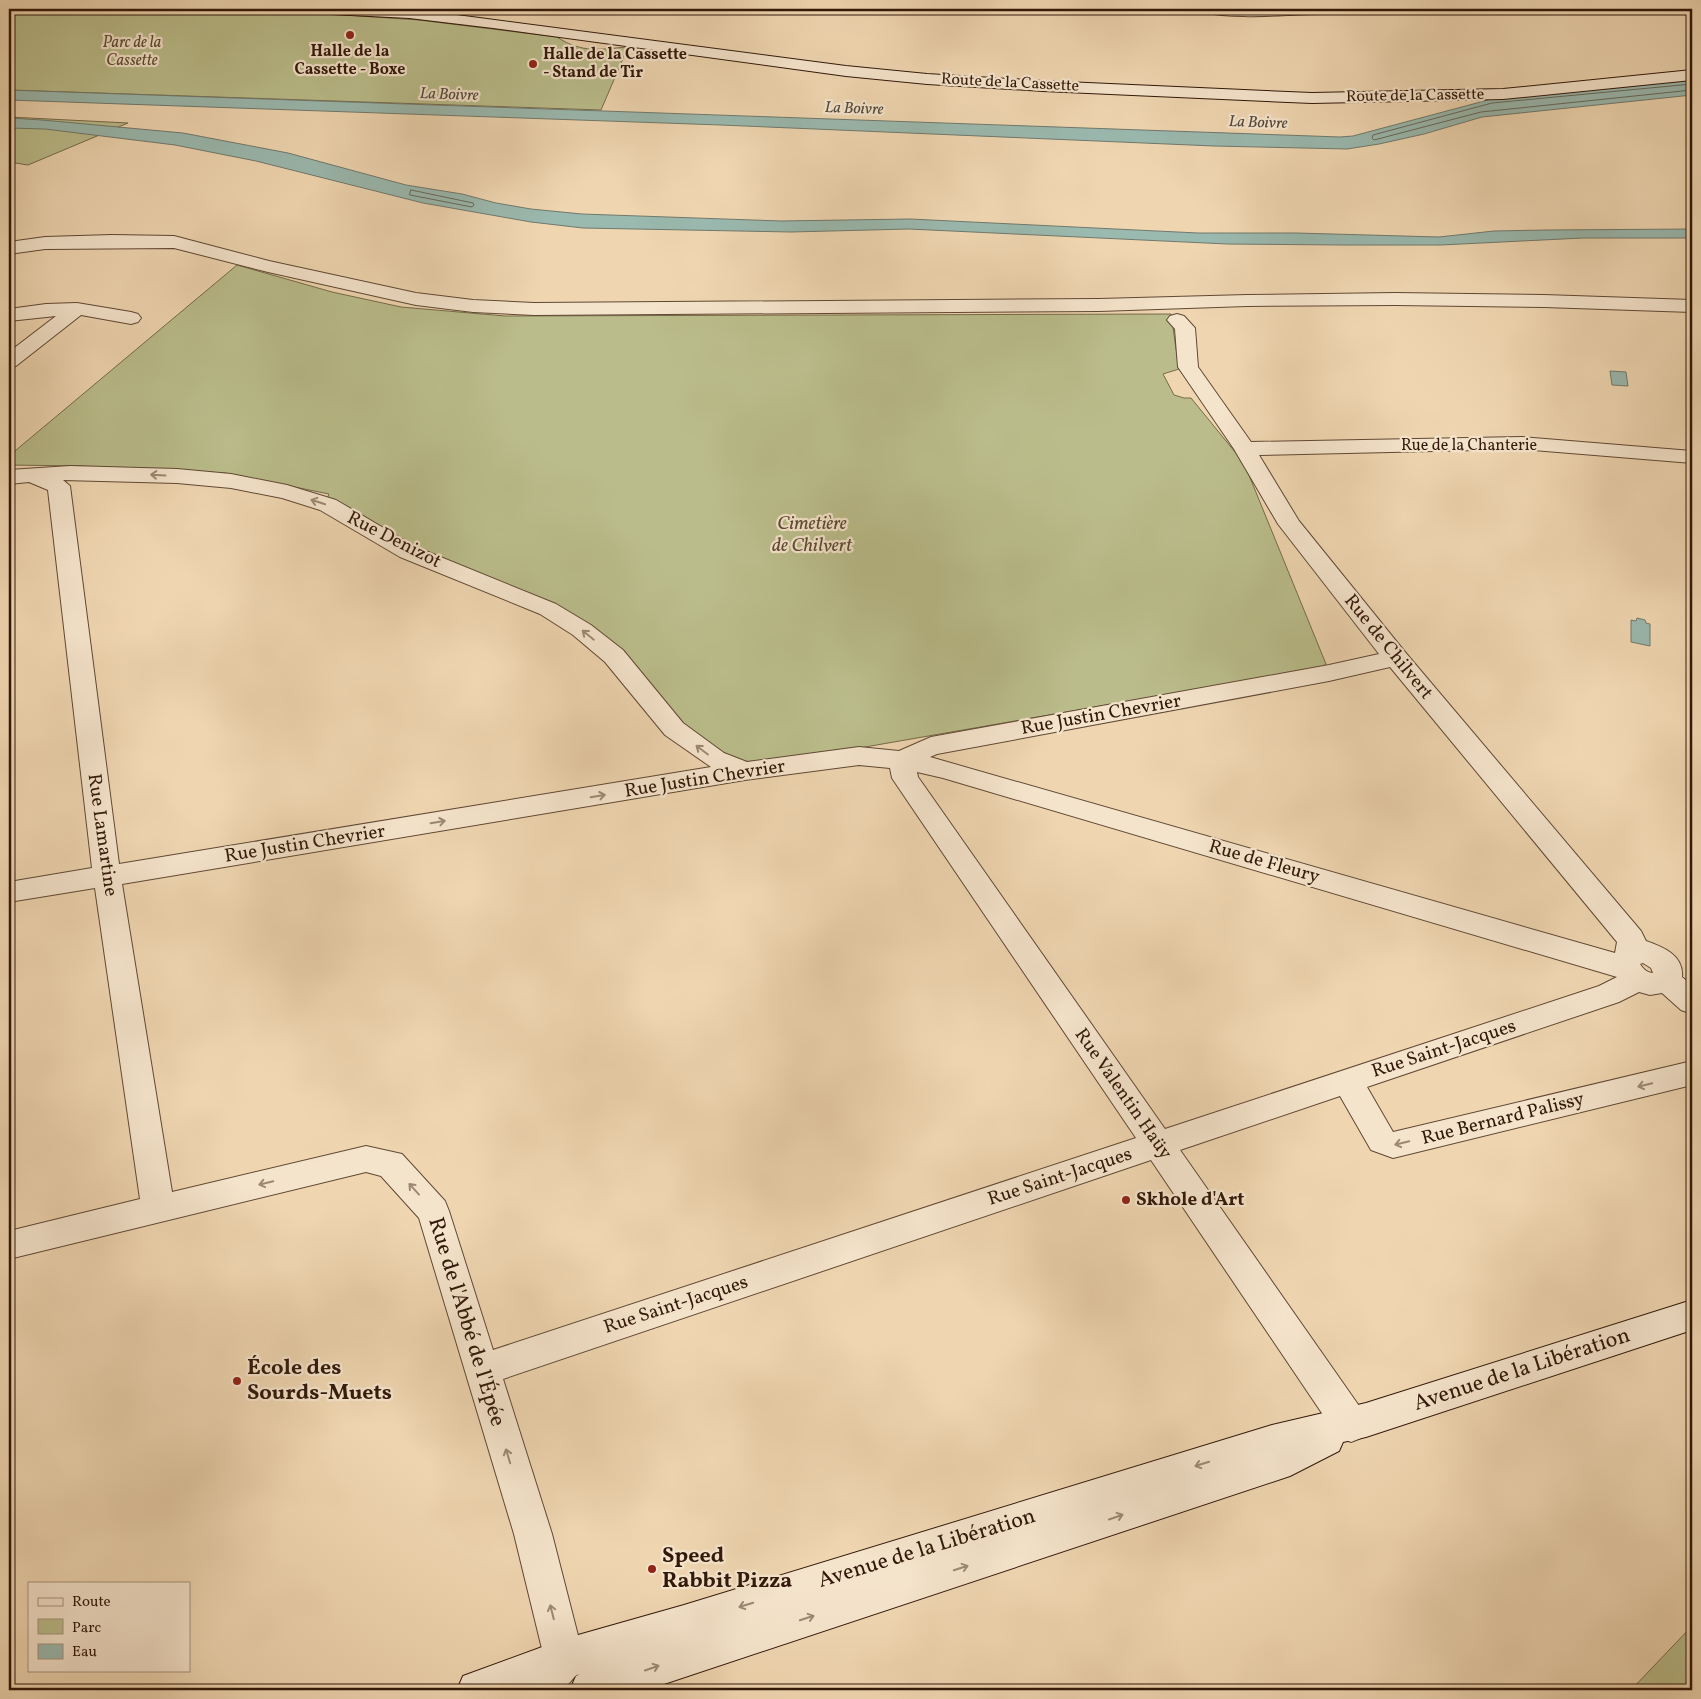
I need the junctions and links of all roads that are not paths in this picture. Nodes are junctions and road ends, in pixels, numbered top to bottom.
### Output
1 (331, 9) edge
2 (1209, 9) edge
3 (1321, 9) edge
4 (1692, 75) edge
5 (9, 248) edge
6 (1692, 306) edge
7 (77, 309) junction
8 (9, 315) edge
9 (131, 318) dead end
10 (1177, 320) dead end
11 (9, 362) edge
12 (1245, 449) junction
13 (1692, 457) edge
14 (17, 479) edge
15 (1396, 658) junction
16 (902, 760) junction
17 (745, 772) junction
18 (107, 876) junction
19 (9, 892) edge
20 (1653, 972) edge
21 (1692, 1002) edge
22 (1692, 1073) edge
23 (1347, 1081) junction
24 (1157, 1144) junction
25 (158, 1210) junction
26 (9, 1245) edge
27 (1692, 1315) edge
28 (481, 1370) junction
29 (1351, 1424) junction
30 (564, 1659) junction
31 (477, 1690) edge
32 (537, 1690) edge
33 (590, 1690) edge

1 - 4 street, Route de la Cassette
2 - 3 street
5 - 6 street
7 - 8 street
7 - 9 street
7 - 11 street
10 - 12 street, Rue de Chilvert
12 - 13 street, Rue de la Chanterie
12 - 15 street, Rue de Chilvert
17 -> 14 street, Rue Denizot
14 - 18 street, Rue Lamartine
15 - 16 street, Rue Justin Chevrier
15 - 20 street, Rue de Chilvert
16 - 17 street, Rue Justin Chevrier
16 - 20 street, Rue de Fleury
16 - 24 street, Rue Valentin Haüy
18 -> 17 street, Rue Justin Chevrier
18 - 19 street, Rue Justin Chevrier
18 - 25 street, Rue Lamartine
20 - 21 street
20 - 23 street, Rue Saint-Jacques
22 -> 23 street, Rue Bernard Palissy
23 - 24 street, Rue Saint-Jacques
24 - 28 street, Rue Saint-Jacques
24 - 29 street, Rue Valentin Haüy
25 - 26 street, Rue de l'Abbé de l'Épée
28 -> 25 street, Rue de l'Abbé de l'Épée
27 - 29 street, Avenue de la Libération
30 -> 28 street, Rue de l'Abbé de l'Épée
29 -> 30 street, Avenue de la Libération
33 -> 29 street, Avenue de la Libération
30 - 31 street, Avenue de la Libération
30 - 32 street

